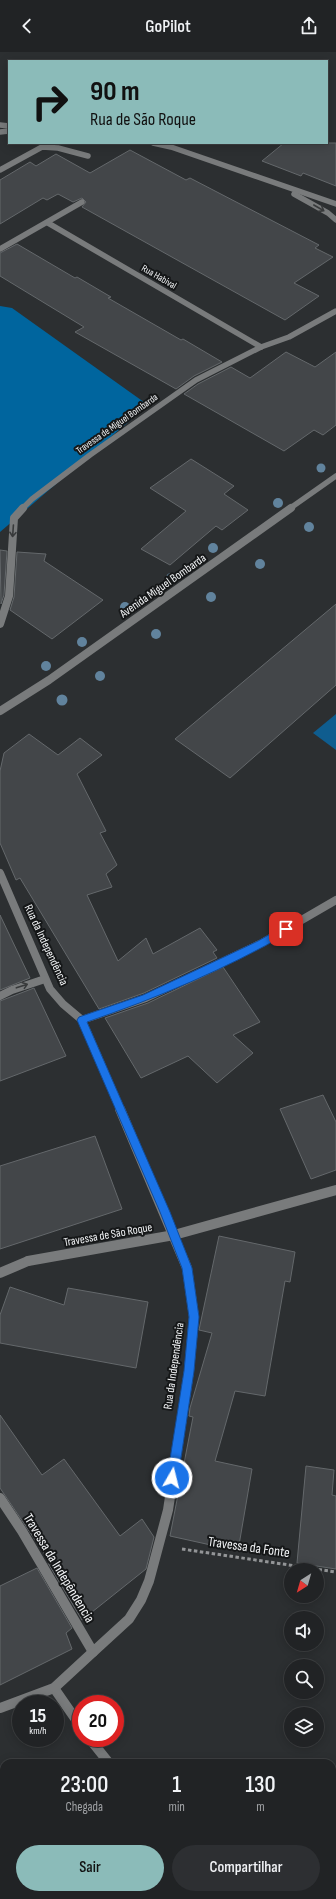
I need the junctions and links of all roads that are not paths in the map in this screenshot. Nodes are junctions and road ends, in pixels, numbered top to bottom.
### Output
1 (158, 144) edge
2 (88, 156) dead end
3 (0, 170) edge
4 (276, 183) junction
5 (82, 202) dead end
6 (336, 204) edge
7 (336, 220) edge
8 (48, 223) junction
9 (0, 249) edge
10 (336, 311) edge
11 (261, 347) junction
12 (336, 476) edge
13 (0, 624) edge
14 (0, 710) edge
15 (0, 873) edge
16 (336, 900) edge
17 (46, 979) junction
18 (0, 996) edge
19 (82, 1020) junction
20 (336, 1190) edge
21 (174, 1235) junction
22 (0, 1274) edge
23 (0, 1498) edge
24 (93, 1652) junction
25 (54, 1688) junction
26 (0, 1708) edge
27 (72, 1714) edge
28 (96, 1747) edge
29 (106, 1759) edge

1 - 4 street
2 - 3 street
4 - 6 street
4 -> 7 street
5 - 8 street
8 - 9 street
8 - 11 street, Rua Habival
10 - 11 street, Travessa de Miguel Bombarda
11 -> 13 street, Travessa de Miguel Bombarda
12 - 14 street, Avenida Miguel Bombarda
15 - 17 street, Rua da Independência
16 - 19 street
18 -> 17 street
17 - 19 street, Rua da Independência
19 - 21 street, Rua da Independência
20 - 21 street, Travessa de São Roque
21 - 22 street, Travessa de São Roque
21 - 24 street, Rua da Independência
23 - 24 street, Travessa da Indepêndencia
24 - 25 street, Rua da Independência
25 - 26 street, Rua da Independência
25 - 27 street
28 - 29 street

